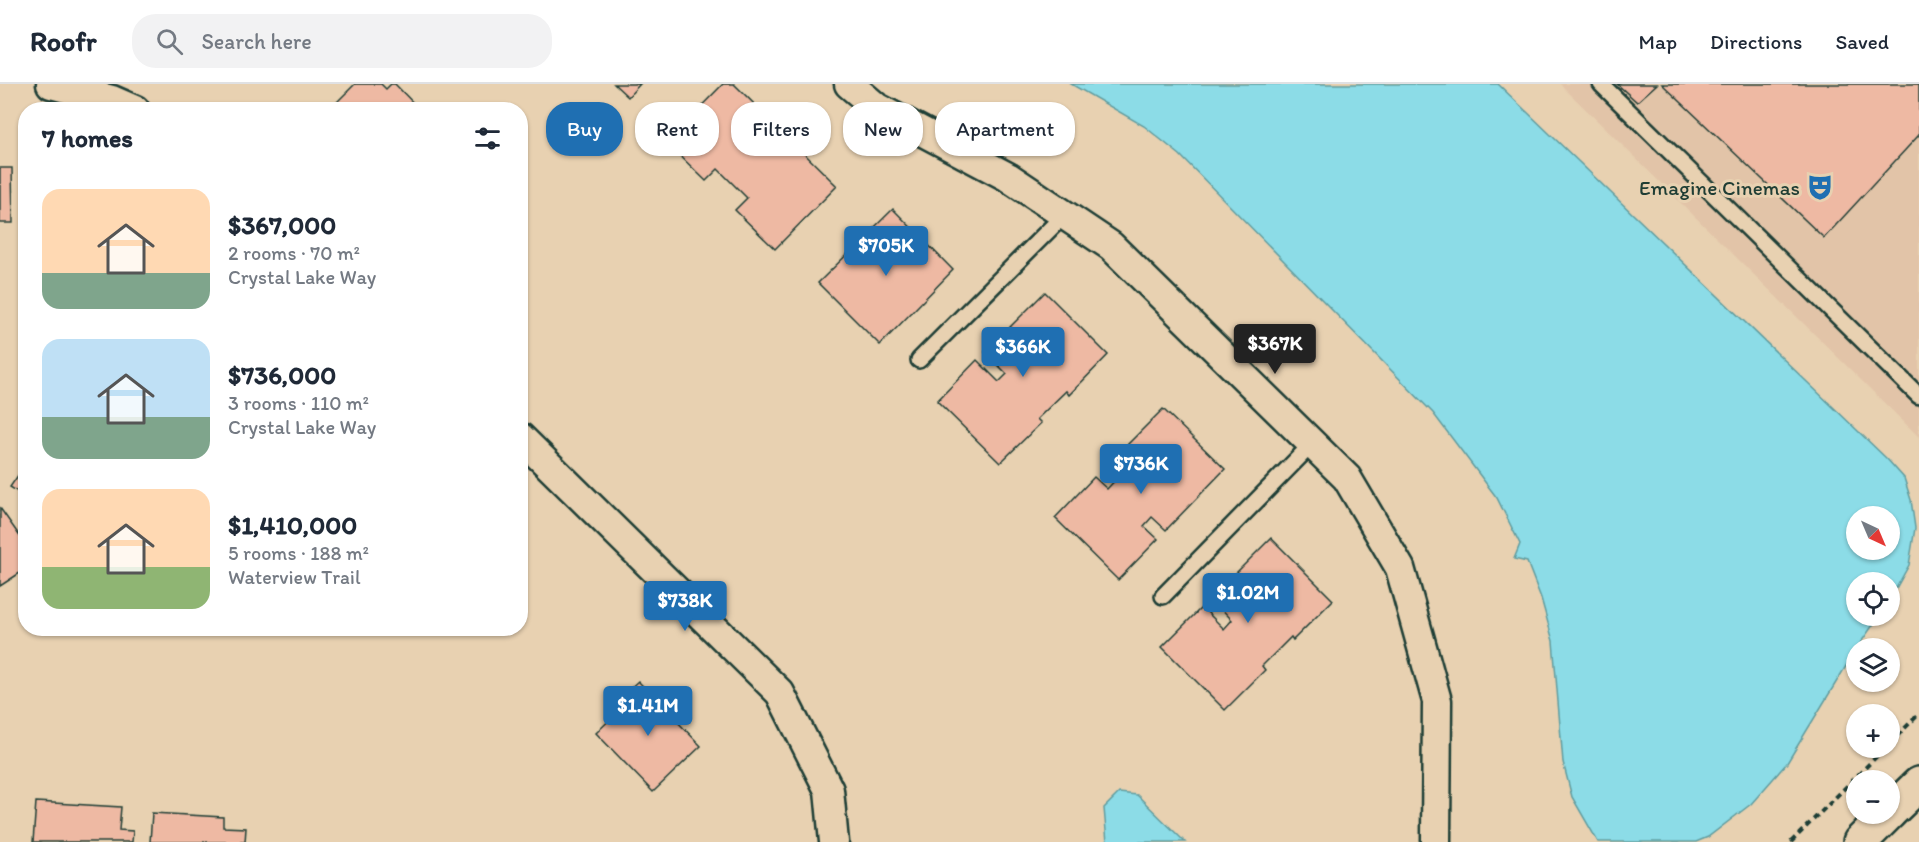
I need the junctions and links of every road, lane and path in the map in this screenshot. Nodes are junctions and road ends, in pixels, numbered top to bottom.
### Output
1 (51, 84) edge
2 (849, 84) edge
3 (1601, 84) edge
4 (117, 102) edge
5 (1064, 215) junction
6 (919, 360) dead end
7 (1919, 396) edge
8 (1312, 444) junction
9 (528, 445) edge
10 (1163, 596) dead end
11 (1919, 714) edge
12 (1900, 733) edge
13 (1875, 758) edge
14 (1905, 803) edge
15 (834, 842) edge
16 (1436, 842) edge
17 (1791, 842) edge
18 (1860, 842) edge

1 - 4 street
2 - 5 street
3 - 7 lane
5 - 6 lane
5 - 8 street
8 - 10 lane
8 - 16 street
9 - 15 street
11 - 12 path
13 - 17 path
14 - 18 street

